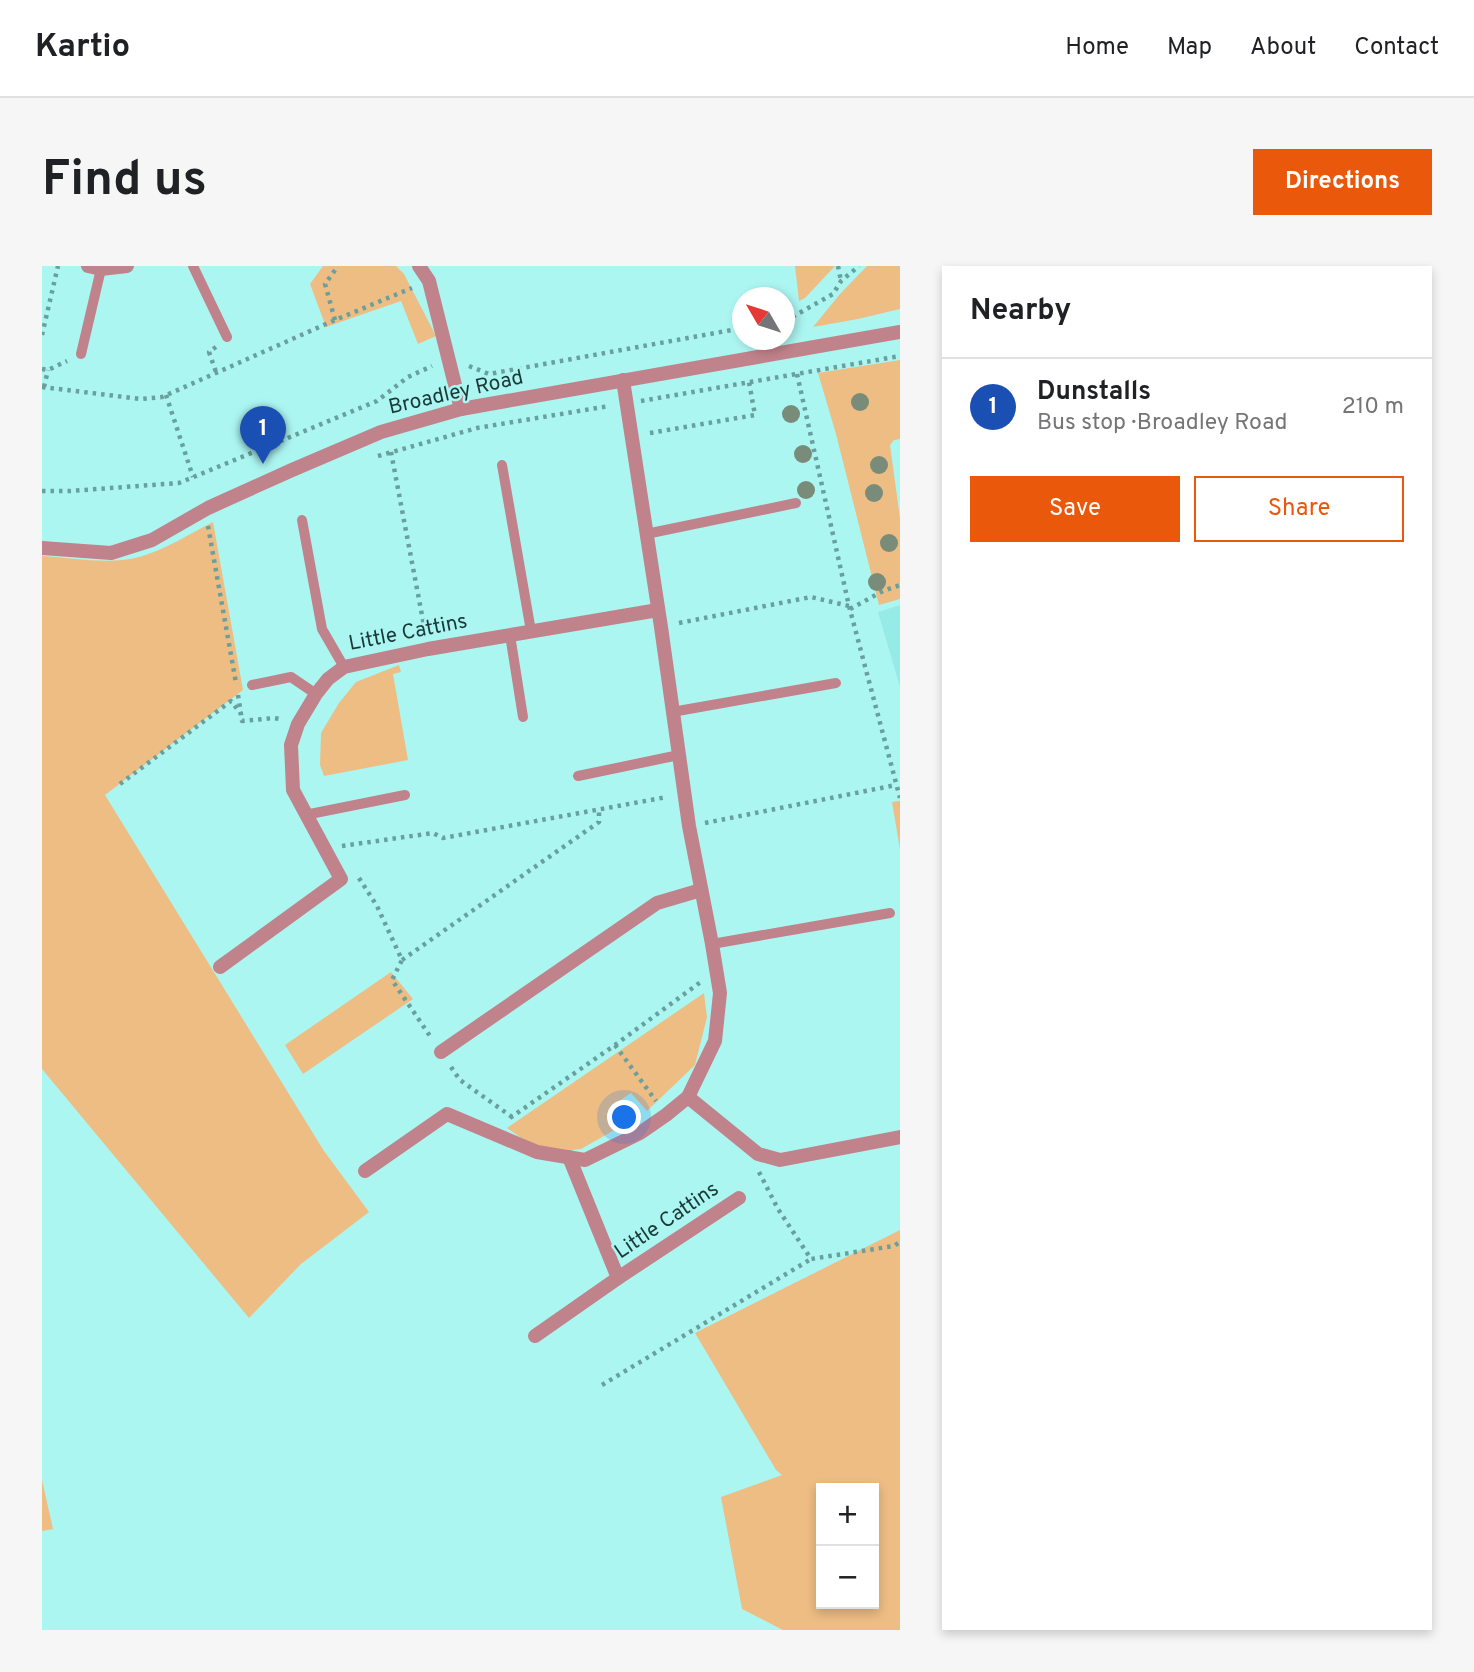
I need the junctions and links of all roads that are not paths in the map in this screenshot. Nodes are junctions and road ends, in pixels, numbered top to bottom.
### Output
1 (127, 266) edge
2 (193, 266) edge
3 (419, 266) edge
4 (94, 268) edge
5 (900, 332) edge
6 (227, 337) road end
7 (80, 354) road end
8 (623, 380) junction
9 (461, 409) junction
10 (502, 465) dead end
11 (796, 503) dead end
12 (302, 520) dead end
13 (646, 534) junction
14 (42, 548) edge
15 (658, 610) junction
16 (531, 631) junction
17 (510, 635) junction
18 (344, 667) junction
19 (836, 683) dead end
20 (252, 685) dead end
21 (316, 694) junction
22 (672, 712) junction
23 (523, 717) dead end
24 (679, 755) junction
25 (579, 776) dead end
26 (405, 795) dead end
27 (305, 816) junction
28 (701, 890) junction
29 (890, 913) dead end
30 (712, 944) junction
31 (220, 967) dead end
32 (441, 1052) road end
33 (688, 1097) junction
34 (900, 1137) edge
35 (569, 1157) junction
36 (365, 1171) dead end
37 (739, 1198) dead end
38 (618, 1278) junction
39 (535, 1336) dead end

1 - 4 street
2 - 6 lane
3 - 9 street
4 - 7 lane
5 - 8 street, Broadley Road
8 - 9 street, Broadley Road
8 - 13 street
9 - 14 street, Broadley Road
10 - 16 lane
11 - 13 lane
12 - 18 lane
13 - 15 street
15 - 16 street, Little Cattins
15 - 22 street
16 - 17 street, Little Cattins
17 - 18 street, Little Cattins
17 - 23 lane
18 - 21 street, Little Cattins
19 - 22 lane
20 - 21 lane
21 - 27 street, Little Cattins
22 - 24 street
24 - 25 lane
24 - 28 street
26 - 27 lane
27 - 31 street, Little Cattins
28 - 30 street
28 - 32 street
29 - 30 lane
30 - 33 street
33 - 34 street
33 - 35 street
35 - 36 street
35 - 38 street, Little Cattins
37 - 38 street, Little Cattins
38 - 39 street, Little Cattins

